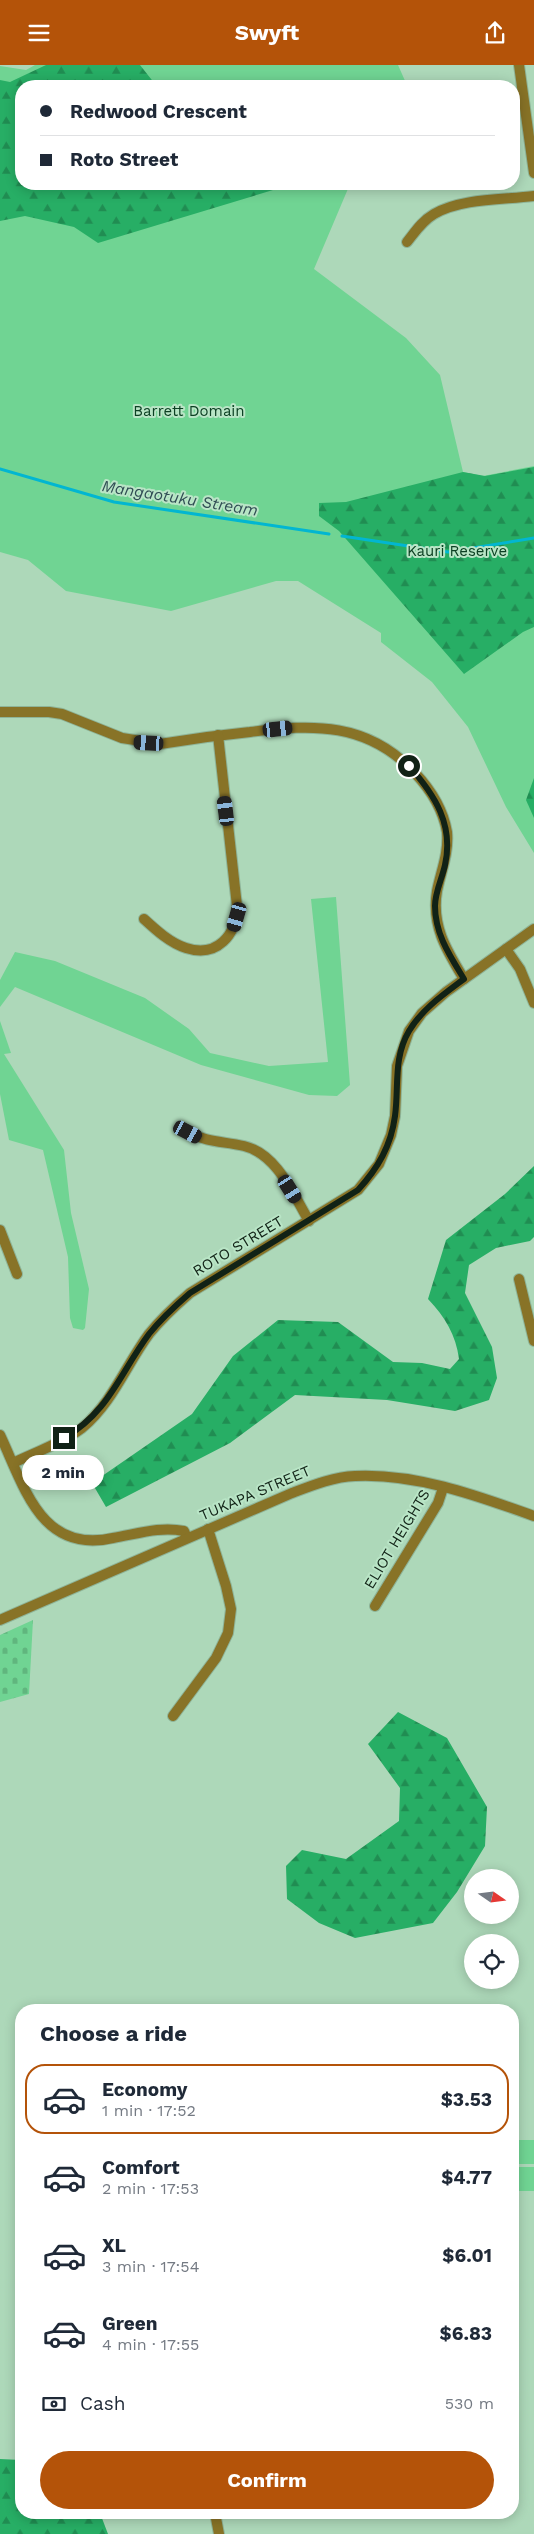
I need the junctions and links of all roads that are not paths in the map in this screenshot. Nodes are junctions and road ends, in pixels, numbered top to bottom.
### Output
1 (520, 65) edge
2 (534, 173) edge
3 (534, 196) edge
4 (407, 242) dead end
5 (0, 712) edge
6 (218, 735) junction
7 (144, 919) dead end
8 (534, 929) edge
9 (506, 949) junction
10 (464, 979) junction
11 (534, 1003) edge
12 (188, 1132) dead end
13 (309, 1221) junction
14 (0, 1230) edge
15 (17, 1274) dead end
16 (518, 1279) dead end
17 (534, 1341) edge
18 (0, 1435) edge
19 (14, 1463) junction
20 (443, 1488) junction
21 (534, 1516) edge
22 (208, 1529) junction
23 (187, 1538) junction
24 (375, 1606) dead end
25 (0, 1620) edge
26 (173, 1715) dead end
27 (216, 2519) edge
28 (219, 2534) edge

1 - 2 street
3 - 4 street
5 - 6 street
6 - 7 street
6 - 10 street
8 - 9 street, ROTO STREET
9 - 10 street, ROTO STREET
9 - 11 street
10 - 13 street, ROTO STREET
12 - 13 street
13 - 19 street, ROTO STREET
14 - 15 street
16 - 17 street
18 - 19 street
19 - 23 street
20 - 21 street, TUKAPA STREET
20 - 22 street, TUKAPA STREET
20 - 24 street, ELIOT HEIGHTS
22 - 23 street, TUKAPA STREET
22 - 26 street
23 - 25 street, TUKAPA STREET
27 - 28 street

